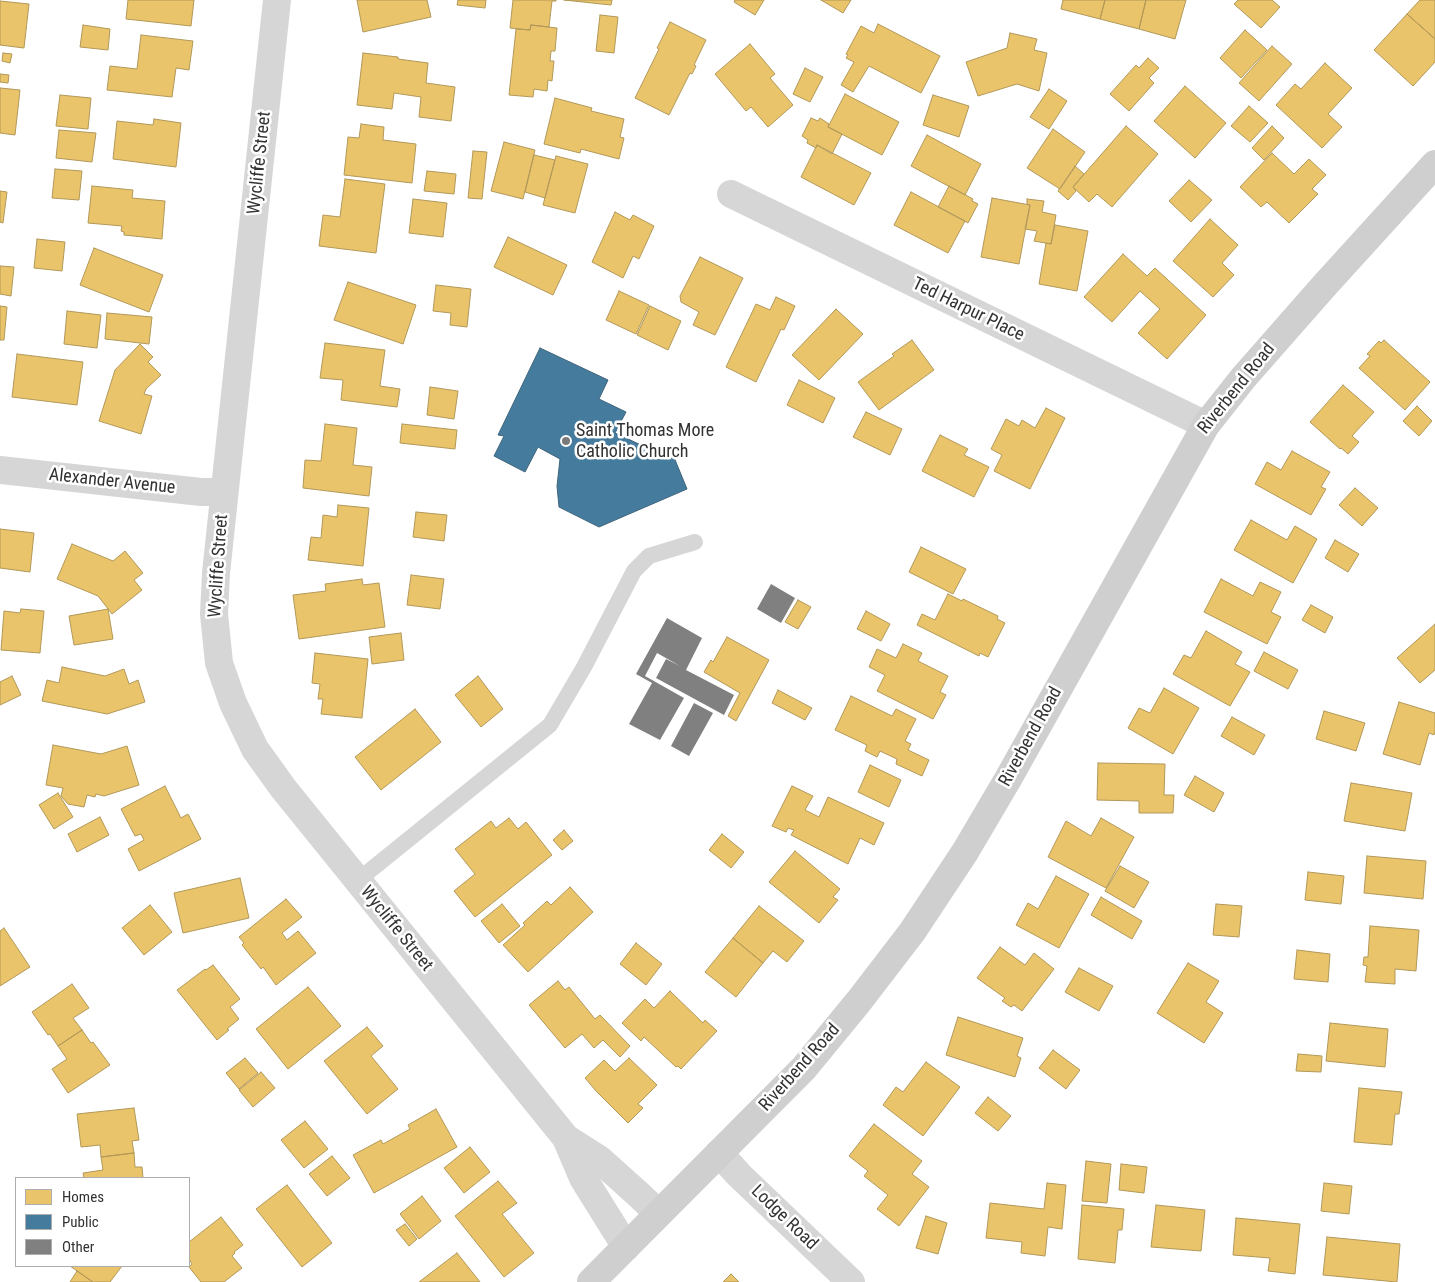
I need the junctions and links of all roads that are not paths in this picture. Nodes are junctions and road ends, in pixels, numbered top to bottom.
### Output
1 (277, 0) edge
2 (1435, 164) edge
3 (731, 194) dead end
4 (1206, 425) junction
5 (0, 470) edge
6 (224, 492) junction
7 (695, 542) dead end
8 (357, 881) junction
9 (566, 1138) junction
10 (719, 1153) junction
11 (658, 1213) junction
12 (626, 1247) junction
13 (591, 1282) edge
14 (850, 1282) edge

1 - 6 street, Wycliffe Street
2 - 4 main road, Riverbend Road
3 - 4 street, Ted Harpur Place
4 - 10 main road, Riverbend Road
5 - 6 street, Alexander Avenue
6 - 8 street, Wycliffe Street
7 - 8 lane
8 - 9 street, Wycliffe Street
9 - 11 street, Wycliffe Street
9 - 12 street, Wycliffe Street
10 - 11 main road, Riverbend Road
10 - 14 street, Lodge Road
11 - 12 main road, Riverbend Road
12 - 13 main road, Riverbend Road

